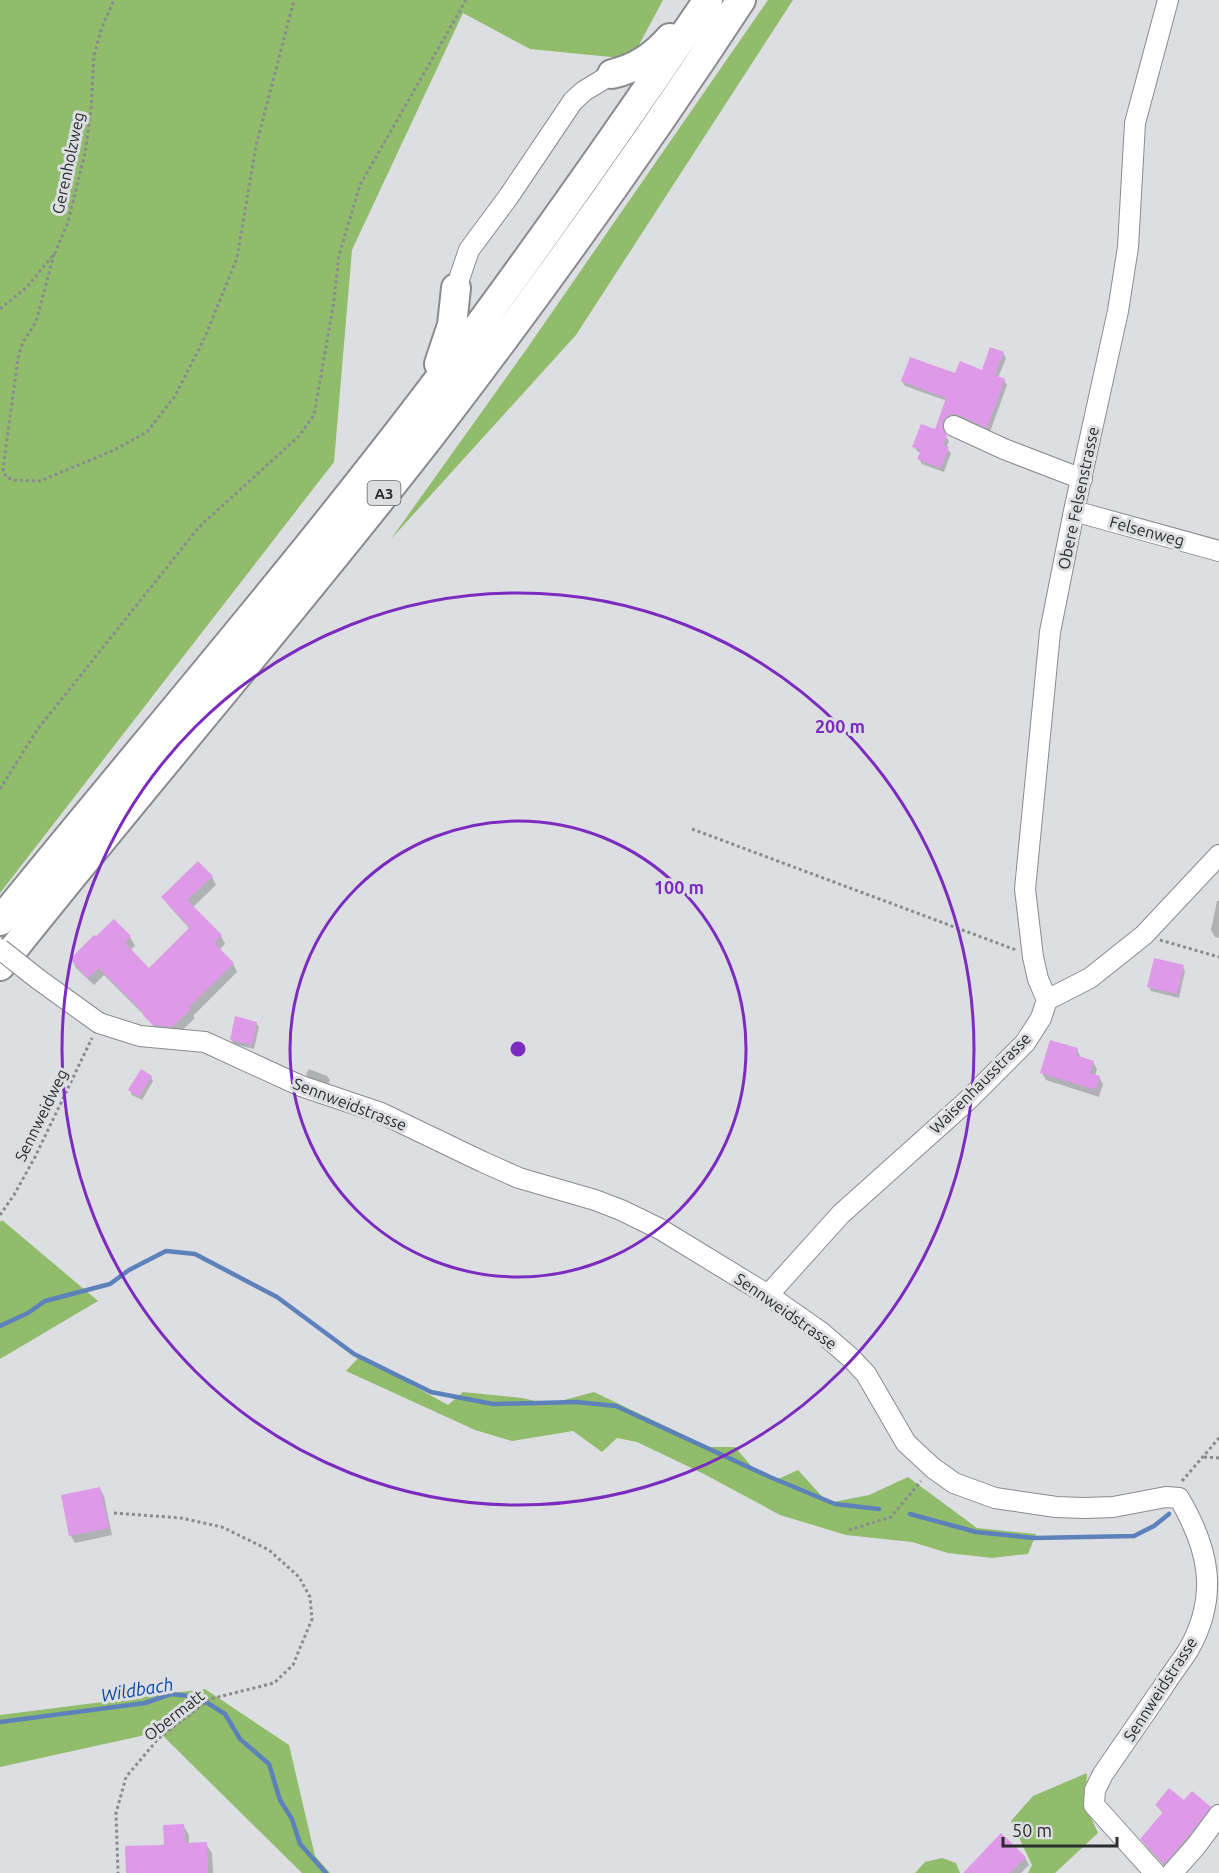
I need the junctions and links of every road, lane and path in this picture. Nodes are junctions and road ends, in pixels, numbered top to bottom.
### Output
1 (114, 0) edge
2 (294, 0) edge
3 (466, 0) edge
4 (703, 0) edge
5 (708, 0) edge
6 (741, 0) edge
7 (1168, 0) edge
8 (612, 74) joint
9 (54, 254) junction
10 (456, 288) joint
11 (0, 309) edge
12 (427, 394) junction
13 (954, 426) dead end
14 (1082, 479) junction
15 (1074, 511) junction
16 (1219, 551) edge
17 (0, 789) edge
18 (692, 829) dead end
19 (1219, 855) edge
20 (0, 921) edge
21 (1144, 935) junction
22 (0, 949) edge
23 (1033, 957) junction
24 (1219, 957) edge
25 (0, 966) edge
26 (1047, 1000) junction
27 (99, 1023) junction
28 (0, 1215) edge
29 (768, 1295) junction
30 (1219, 1438) edge
31 (1204, 1457) junction
32 (1219, 1458) edge
33 (933, 1468) junction
34 (1179, 1498) junction
35 (114, 1513) dead end
36 (849, 1530) dead end
37 (1219, 1815) edge
38 (118, 1873) edge
39 (1155, 1873) edge
40 (1172, 1873) edge

1 - 9 path, Gerenholzweg
2 - 9 path
3 - 17 path
4 - 8 highway
5 - 12 highway, A3
6 - 25 highway, A3
7 - 14 street, Obere Felsenstrasse
8 - 10 street
9 - 11 path, Gerenholzweg
10 - 12 highway
12 - 20 highway, A3
13 - 14 street
14 - 15 street, Obere Felsenstrasse
15 - 16 street, Felsenweg
15 - 23 street, Obere Felsenstrasse
18 - 23 path
19 - 21 street
21 - 24 path
21 - 26 street
22 - 27 street, Sennweidstrasse, bridge
23 - 26 street, Obere Felsenstrasse
26 - 29 street, Waisenhausstrasse
27 - 28 path, Sennweidweg
27 - 29 street, Sennweidstrasse
29 - 33 street, Sennweidstrasse
30 - 31 path
31 - 32 path
31 - 34 path
33 - 34 street, Sennweidstrasse
33 - 36 path
34 - 39 street, Sennweidstrasse
35 - 38 path, Obermatt
37 - 40 street

